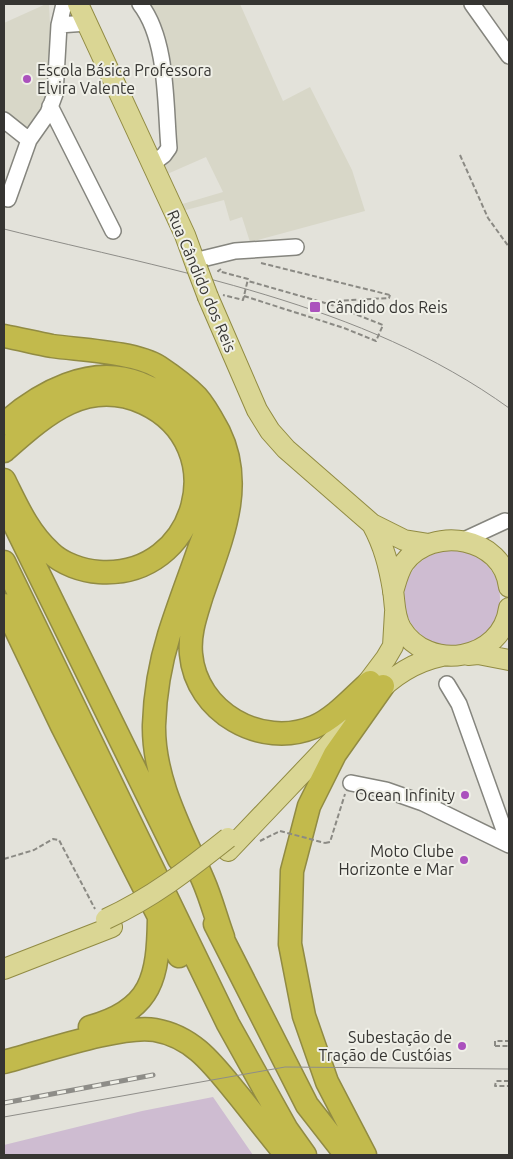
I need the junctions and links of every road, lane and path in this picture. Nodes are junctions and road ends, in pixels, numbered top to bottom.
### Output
1 (64, 4) edge
2 (78, 4) edge
3 (140, 4) edge
4 (472, 4) edge
5 (87, 23) junction
6 (59, 25) junction
7 (509, 56) edge
8 (50, 106) junction
9 (4, 120) edge
10 (29, 140) junction
11 (460, 155) dead end
12 (152, 164) junction
13 (8, 199) dead end
14 (113, 231) dead end
15 (296, 247) dead end
16 (509, 247) edge
17 (257, 263) dead end
18 (196, 264) junction
19 (224, 266) dead end
20 (248, 281) junction
21 (212, 295) junction
22 (244, 296) junction
23 (332, 305) junction
24 (4, 336) edge
25 (174, 380) junction
26 (13, 425) edge
27 (4, 451) edge
28 (4, 480) edge
29 (4, 503) edge
30 (505, 521) dead end
31 (372, 524) junction
32 (464, 540) junction
33 (429, 544) junction
34 (4, 562) edge
35 (507, 571) edge
36 (394, 602) junction
37 (4, 605) edge
38 (509, 608) edge
39 (509, 613) edge
40 (509, 632) edge
41 (4, 644) edge
42 (442, 656) junction
43 (464, 656) junction
44 (509, 660) edge
45 (376, 684) junction
46 (447, 684) dead end
47 (62, 726) junction
48 (351, 783) joint
49 (280, 831) dead end
50 (509, 845) edge
51 (4, 858) edge
52 (159, 918) junction
53 (106, 923) junction
54 (223, 937) junction
55 (4, 958) edge
56 (4, 969) edge
57 (509, 1041) edge
58 (509, 1046) edge
59 (4, 1049) edge
60 (4, 1062) edge
61 (509, 1081) edge
62 (509, 1086) edge
63 (286, 1128) junction
64 (286, 1155) edge
65 (305, 1155) edge
66 (346, 1155) edge
67 (365, 1155) edge

1 - 6 street
2 - 5 main road, Rua Cândido dos Reis
3 - 12 street
4 - 7 street
5 - 6 street
5 - 12 main road, Rua Cândido dos Reis
6 - 8 street
8 - 10 street
8 - 14 street
9 - 10 street
10 - 13 street
11 - 16 path
12 - 18 main road, Rua Cândido dos Reis
15 - 18 street
17 - 23 path
18 - 21 main road, Rua Cândido dos Reis, bridge
19 - 20 path
20 - 22 path
20 - 23 path
21 - 22 path
21 - 31 main road, Rua Cândido dos Reis
22 - 23 path
24 - 25 highway
25 - 26 highway
25 - 45 highway
26 - 27 highway
26 - 28 highway
26 - 54 highway
29 - 54 highway
30 - 32 street
31 - 33 main road, Rua Cândido dos Reis
31 - 36 main road, Rua Cândido dos Reis
32 - 33 main road, Rua Cândido dos Reis
32 - 35 main road, Rua Cândido dos Reis
33 - 36 main road, Rua Cândido dos Reis
34 - 63 highway
36 - 42 main road, Rua Cândido dos Reis
36 - 45 main road
37 - 47 highway
38 - 39 main road, Rua Cândido dos Reis
39 - 40 main road
39 - 43 main road, Rua Cândido dos Reis
41 - 47 highway
42 - 43 main road, Rua Cândido dos Reis
42 - 45 main road
43 - 44 main road
45 - 53 main road
45 - 67 highway
46 - 50 street
47 - 52 highway
48 - 49 path, bridge
48 - 50 street
51 - 53 path
52 - 59 highway
52 - 63 highway
53 - 55 main road
53 - 56 main road
54 - 66 highway
57 - 58 path
60 - 64 highway
61 - 62 path
63 - 65 highway

